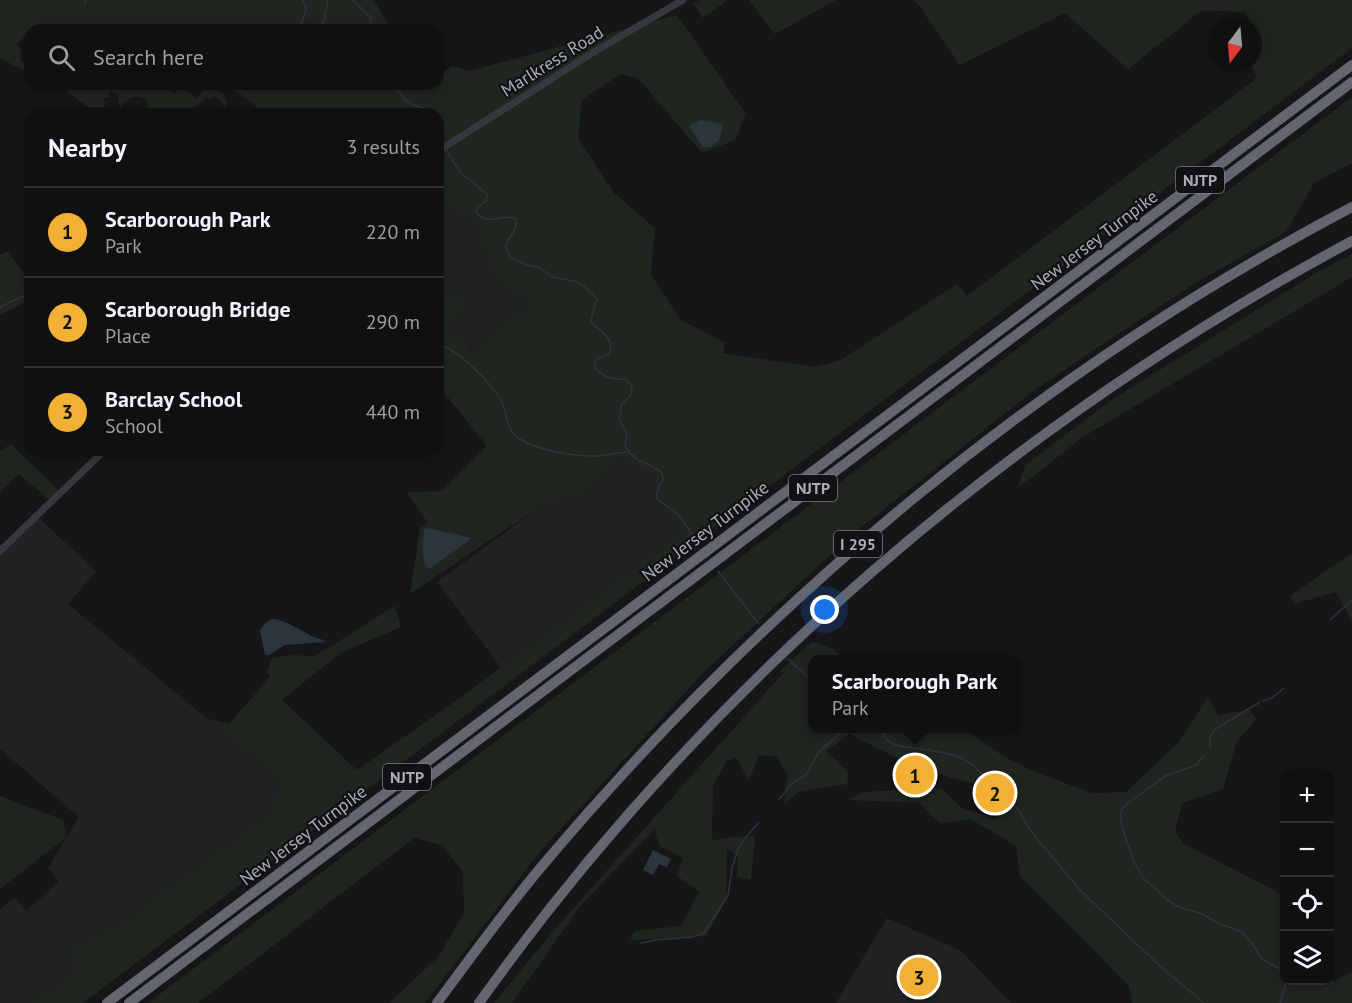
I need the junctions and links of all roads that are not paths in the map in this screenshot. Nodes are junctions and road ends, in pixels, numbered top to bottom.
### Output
1 (683, 0) edge
2 (1352, 65) edge
3 (1352, 81) edge
4 (444, 147) edge
5 (1352, 207) edge
6 (1352, 240) edge
7 (99, 456) edge
8 (0, 551) edge
9 (107, 1003) edge
10 (129, 1003) edge
11 (437, 1003) edge
12 (479, 1003) edge

1 - 4 street, Marlkress Road
2 - 9 highway, New Jersey Turnpike / NJTP
3 - 10 highway, New Jersey Turnpike / NJTP
5 - 11 highway, I 295
6 - 12 highway, I 295
7 - 8 street

